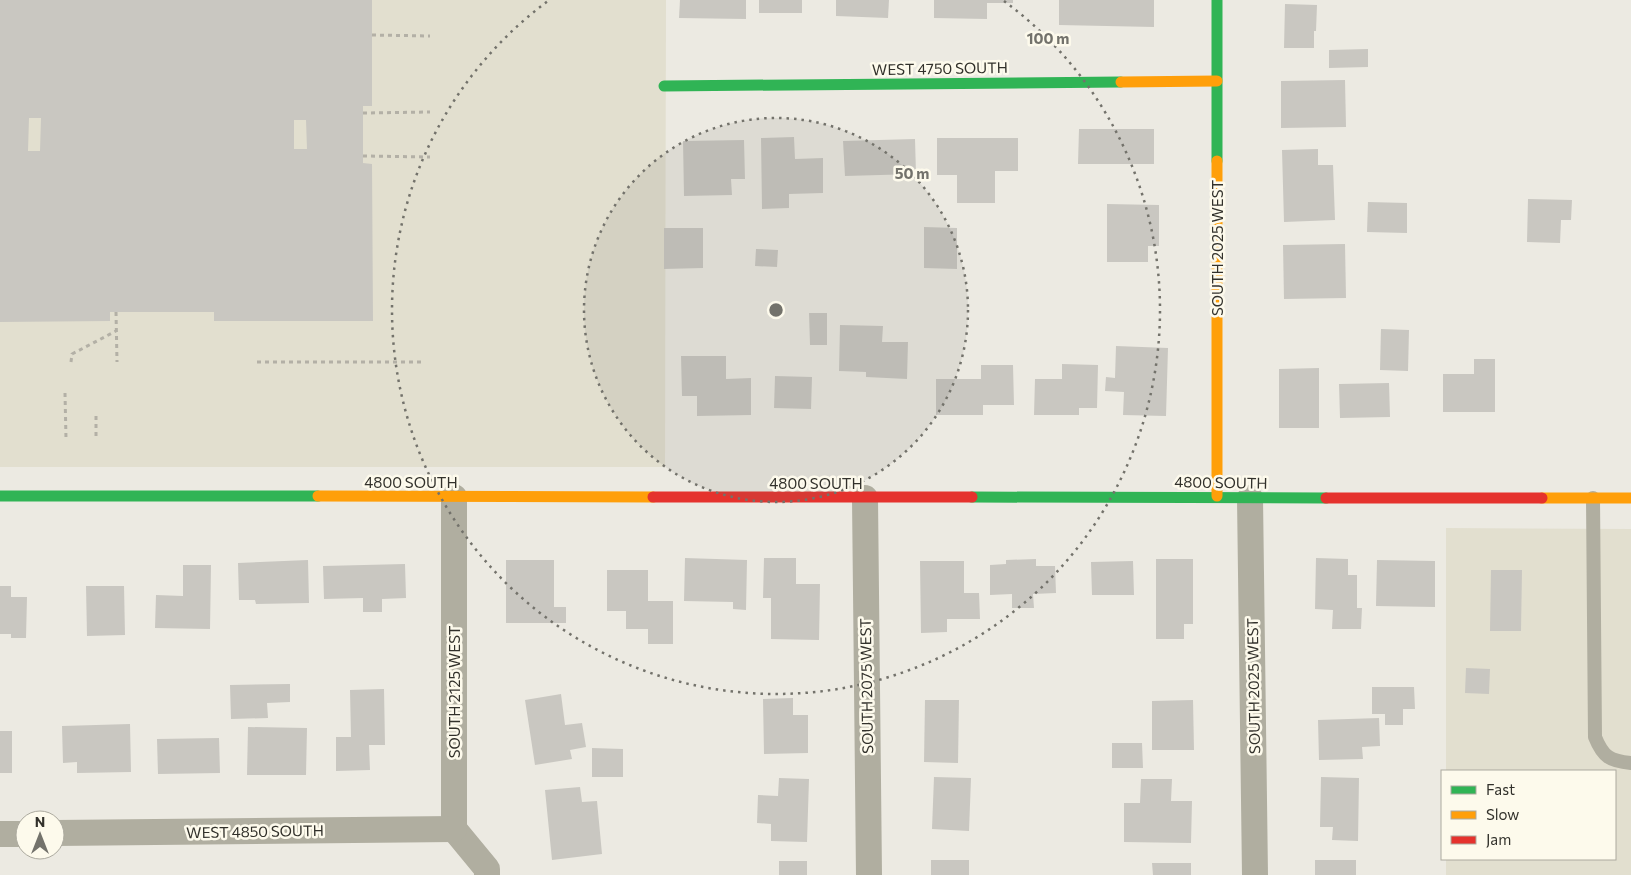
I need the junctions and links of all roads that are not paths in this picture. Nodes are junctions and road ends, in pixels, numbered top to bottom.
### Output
1 (1217, 0) edge
2 (1217, 81) junction
3 (664, 86) dead end
4 (0, 496) edge
5 (1217, 496) junction
6 (454, 497) junction
7 (864, 498) junction
8 (1250, 498) junction
9 (1593, 498) junction
10 (1631, 498) edge
11 (1631, 763) edge
12 (454, 829) junction
13 (0, 834) edge
14 (15, 834) edge
15 (65, 834) edge
16 (487, 875) edge
17 (868, 875) edge
18 (1255, 875) edge

1 - 2 main road, SOUTH 2025 WEST
2 - 3 main road, WEST 4750 SOUTH
2 - 5 main road, SOUTH 2025 WEST
4 - 6 main road, 4800 SOUTH
5 - 7 main road, 4800 SOUTH
5 - 8 main road, 4800 SOUTH
6 - 7 main road, 4800 SOUTH
6 - 12 street, SOUTH 2125 WEST
7 - 17 street, SOUTH 2075 WEST
8 - 9 main road, 4800 SOUTH
8 - 18 street, SOUTH 2025 WEST
9 - 10 main road, 4800 SOUTH
9 - 11 lane
12 - 15 street, WEST 4850 SOUTH
12 - 16 street
13 - 14 street

